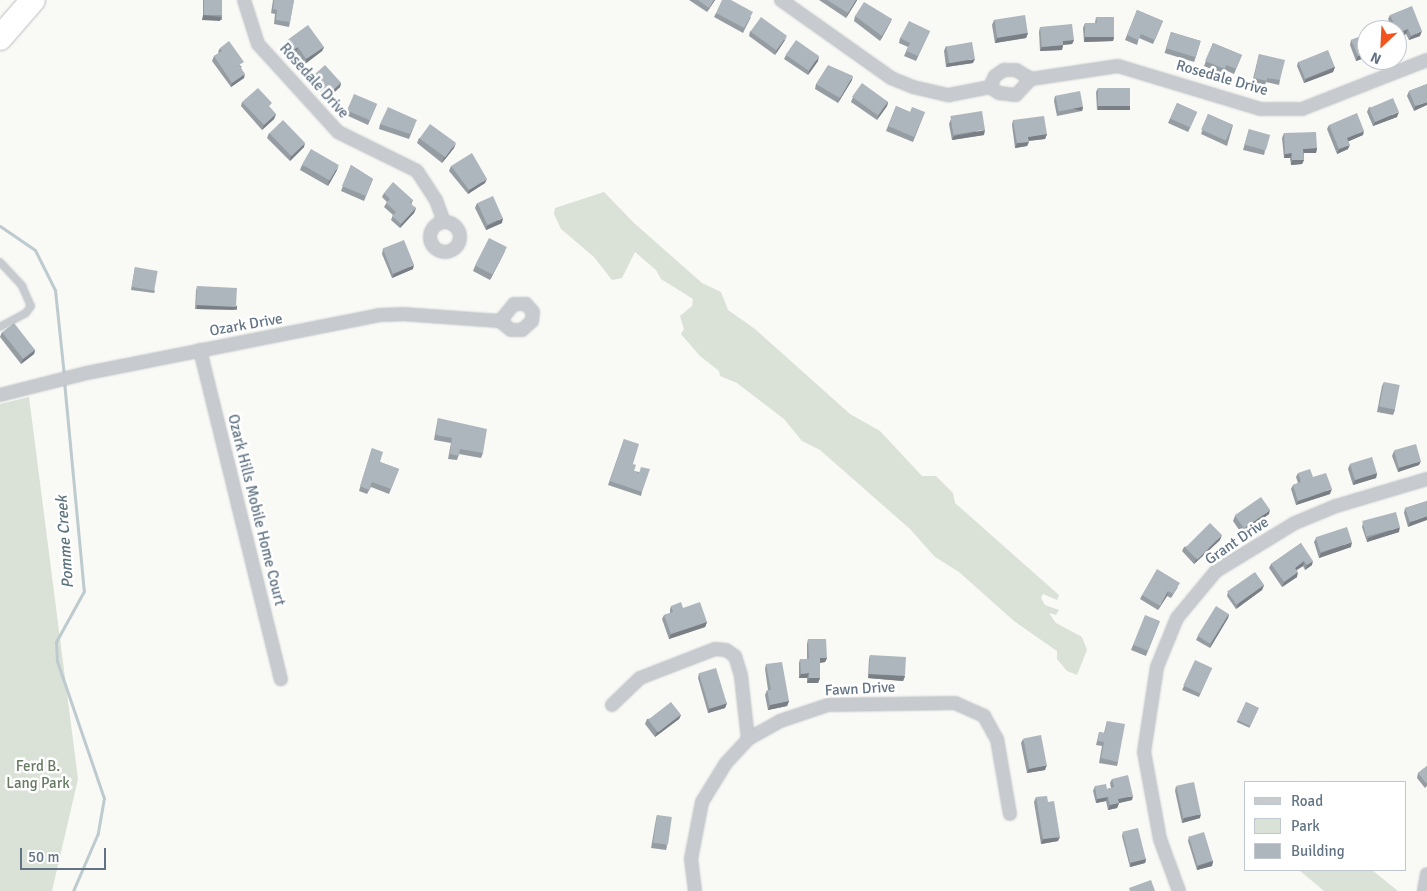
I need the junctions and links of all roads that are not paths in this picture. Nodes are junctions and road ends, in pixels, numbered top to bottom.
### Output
1 (33, 0) edge
2 (244, 0) edge
3 (781, 0) edge
4 (0, 38) edge
5 (1427, 60) edge
6 (1031, 79) junction
7 (990, 86) junction
8 (444, 222) dead end
9 (0, 262) edge
10 (500, 321) dead end
11 (0, 327) edge
12 (200, 350) junction
13 (0, 395) edge
14 (1427, 479) edge
15 (281, 679) dead end
16 (612, 705) dead end
17 (748, 739) junction
18 (1010, 814) dead end
19 (1427, 874) edge
20 (695, 891) edge
21 (1179, 891) edge
22 (1424, 891) edge

1 - 4 highway
2 - 8 street, Rosedale Drive
3 - 7 street
5 - 6 street, Rosedale Drive
6 - 7 street
6 - 7 street
9 - 11 lane
10 - 12 street, Ozark Drive
12 - 13 street, Ozark Drive
12 - 15 street, Ozark Hills Mobile Home Court
14 - 21 street, Grant Drive
16 - 17 street
17 - 18 street, Fawn Drive
17 - 20 street, Fawn Drive
19 - 22 street

